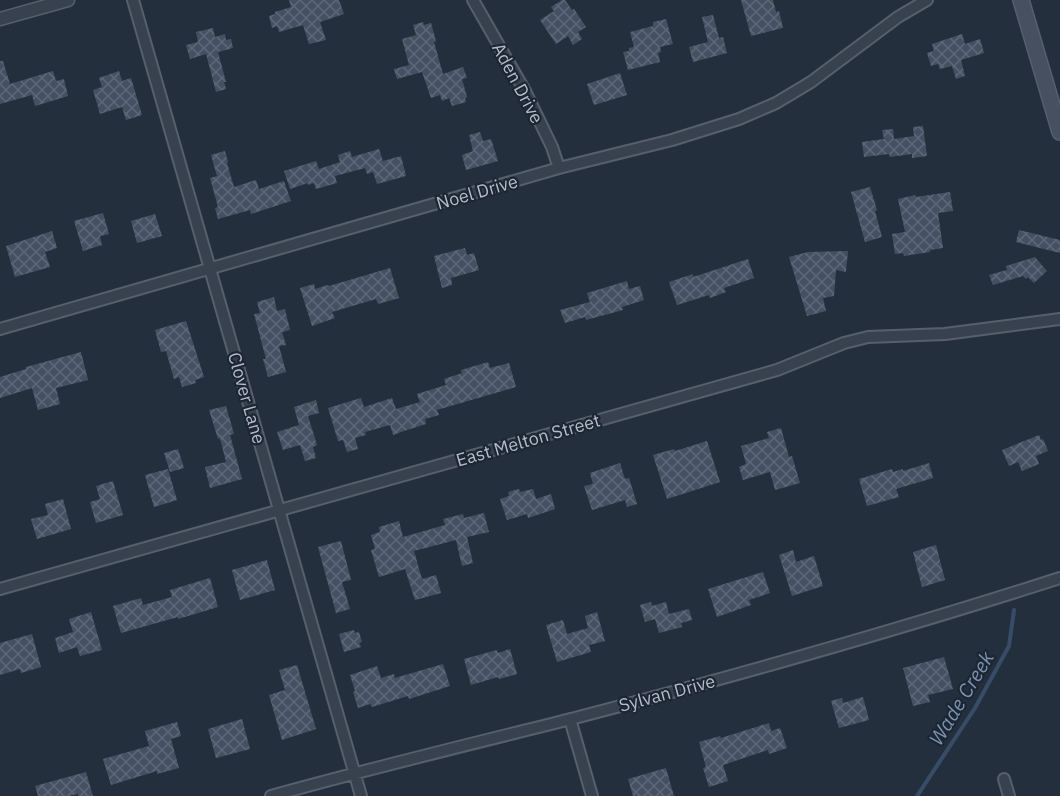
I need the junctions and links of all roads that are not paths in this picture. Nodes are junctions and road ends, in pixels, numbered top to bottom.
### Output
1 (68, 0) edge
2 (133, 0) edge
3 (473, 0) edge
4 (927, 0) edge
5 (1021, 0) edge
6 (0, 20) edge
7 (1060, 132) edge
8 (559, 168) junction
9 (211, 268) junction
10 (1060, 319) edge
11 (0, 329) edge
12 (279, 509) junction
13 (1060, 578) edge
14 (0, 589) edge
15 (570, 719) junction
16 (354, 772) junction
17 (1004, 779) dead end
18 (271, 796) edge
19 (361, 796) edge
20 (592, 796) edge
21 (1009, 796) edge

1 - 6 street
2 - 9 street, Clover Lane
3 - 8 street, Aden Drive
4 - 8 street, Noel Drive
5 - 7 main road
8 - 9 street, Noel Drive
9 - 11 street, Noel Drive
9 - 12 street, Clover Lane
10 - 12 street, East Melton Street
12 - 14 street, East Melton Street
12 - 16 street, Clover Lane
13 - 15 street, Sylvan Drive
15 - 16 street, Sylvan Drive
15 - 20 street
16 - 18 street, Sylvan Drive
16 - 19 street, Clover Lane
17 - 21 street

